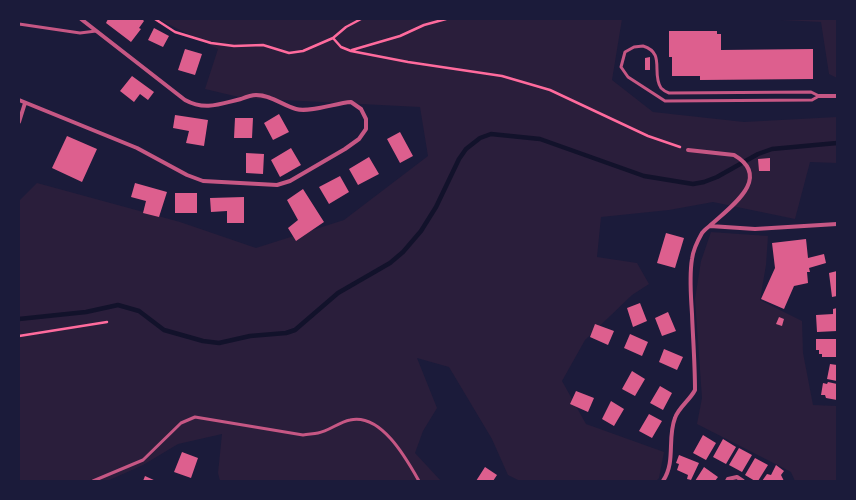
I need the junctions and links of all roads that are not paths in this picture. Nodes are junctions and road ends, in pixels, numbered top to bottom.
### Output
1 (81, 19) edge
2 (19, 24) edge
3 (96, 31) junction
4 (819, 96) junction
5 (837, 96) edge
6 (19, 100) edge
7 (25, 103) junction
8 (19, 122) edge
9 (688, 150) road end
10 (837, 224) edge
11 (710, 226) junction
12 (93, 481) edge
13 (419, 481) edge
14 (663, 481) edge
15 (727, 481) edge
16 (743, 481) edge

1 - 3 street
2 - 3 lane
3 - 7 street
4 - 4 lane
4 - 5 street
6 - 7 street
7 - 8 street
9 - 11 street
10 - 11 street
11 - 14 street
12 - 13 lane
15 - 16 street

